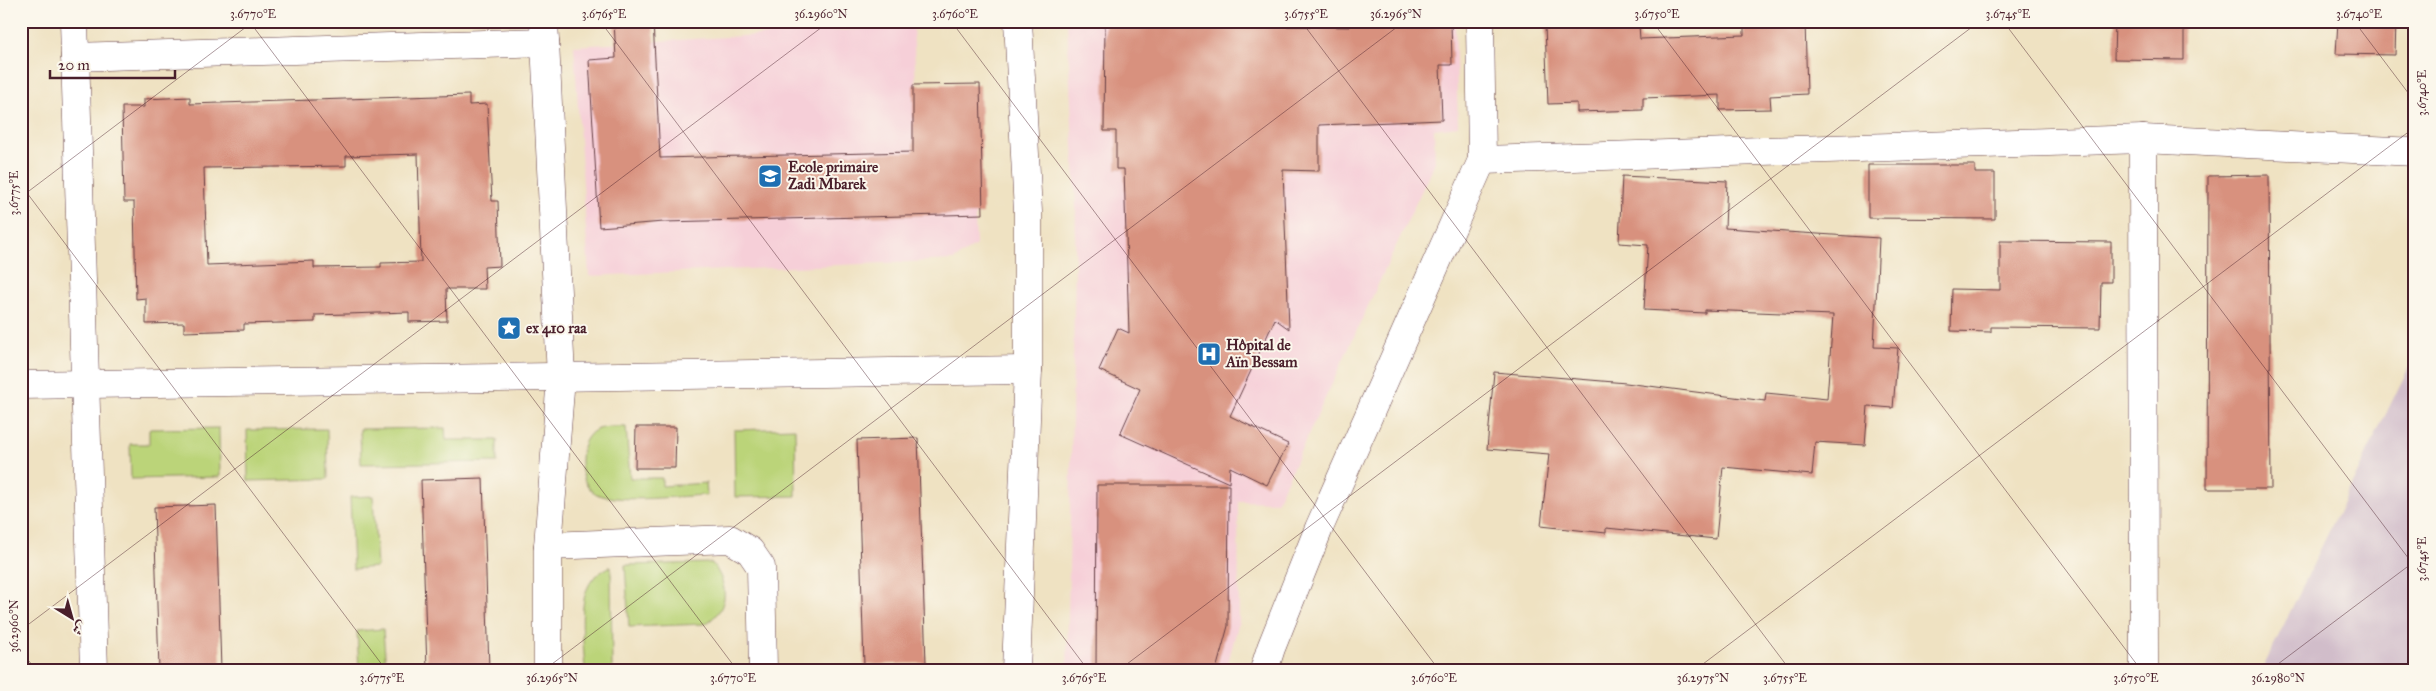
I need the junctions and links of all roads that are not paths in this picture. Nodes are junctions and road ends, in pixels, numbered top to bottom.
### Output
1 (74, 21) edge
2 (1018, 21) edge
3 (1480, 21) edge
4 (544, 32) edge
5 (75, 57) junction
6 (2143, 139) junction
7 (2415, 152) edge
8 (1482, 160) junction
9 (1028, 370) junction
10 (561, 377) junction
11 (86, 384) junction
12 (21, 385) edge
13 (548, 546) junction
14 (94, 670) edge
15 (548, 670) edge
16 (764, 670) edge
17 (1016, 670) edge
18 (1264, 670) edge
19 (2144, 670) edge

1 - 5 street
2 - 9 street
3 - 8 street
4 - 5 street
4 - 10 street
5 - 11 street
6 - 7 street
6 - 8 street
6 - 19 street
8 - 18 street
9 - 10 street
9 - 17 street
10 - 11 street
10 - 13 street
11 - 12 street
11 - 14 street
13 - 15 street
13 - 16 street

